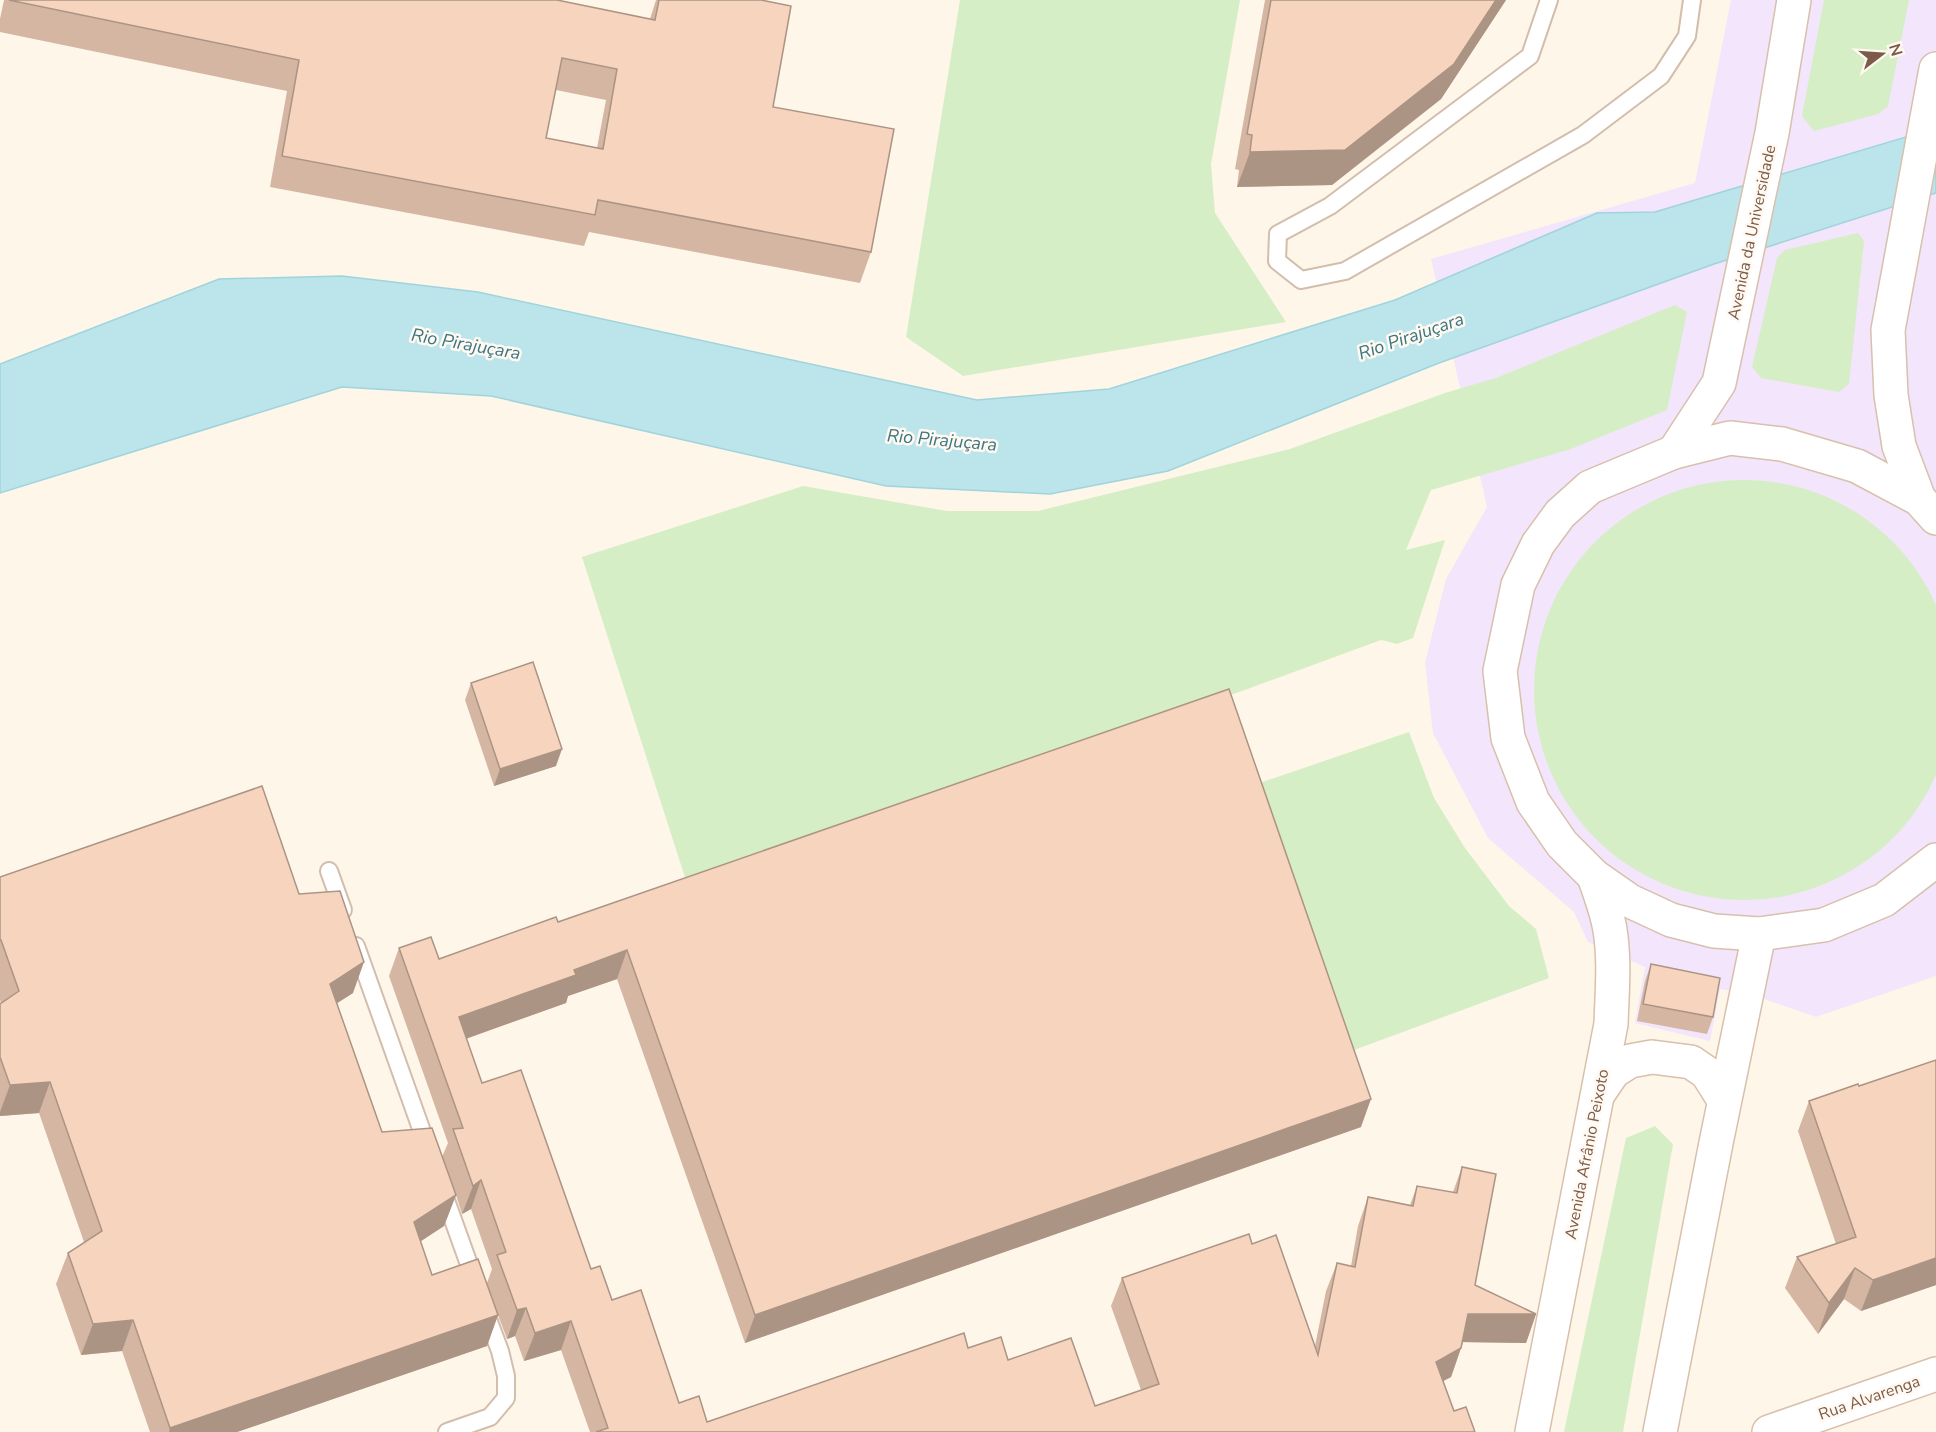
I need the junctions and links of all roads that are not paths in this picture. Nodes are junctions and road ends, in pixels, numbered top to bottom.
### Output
1 (1549, 0) edge
2 (1692, 0) edge
3 (1794, 0) edge
4 (1935, 75) edge
5 (1674, 452) junction
6 (1927, 509) edge
7 (1936, 860) edge
8 (330, 871) dead end
9 (1593, 876) junction
10 (1759, 934) junction
11 (1597, 1094) junction
12 (1724, 1100) junction
13 (1936, 1374) edge
14 (447, 1432) edge
15 (1532, 1432) edge
16 (1660, 1432) edge
17 (1768, 1432) edge

1 - 2 lane
3 - 5 main road, Avenida da Universidade
4 - 6 main road
5 - 6 main road
5 - 9 main road
7 - 10 main road
8 - 14 lane
9 - 10 main road
9 - 11 main road, Avenida Afrânio Peixoto
10 - 12 main road
11 - 12 main road
11 - 15 main road, Avenida Afrânio Peixoto
12 - 16 main road
13 - 17 main road, Rua Alvarenga

